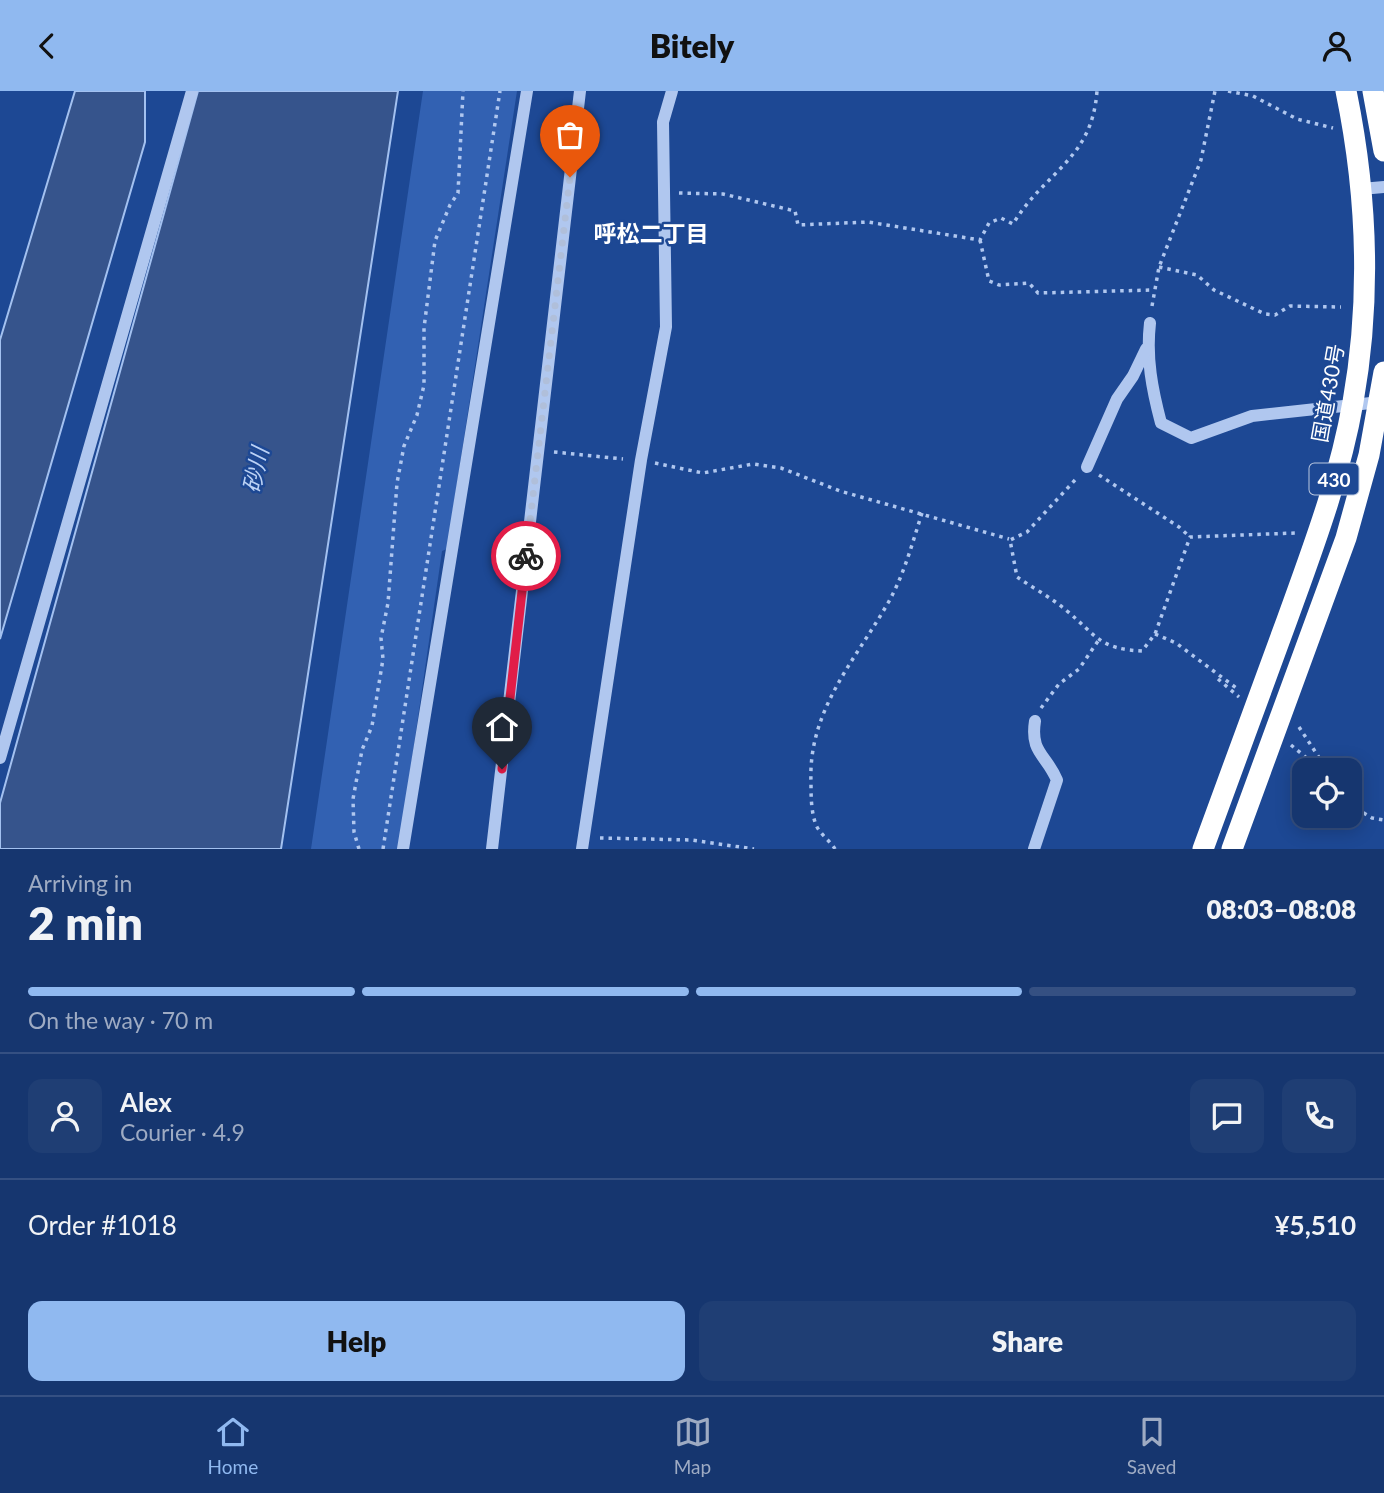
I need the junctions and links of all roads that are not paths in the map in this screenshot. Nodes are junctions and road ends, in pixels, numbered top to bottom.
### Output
1 (527, 91) edge
2 (580, 91) edge
3 (672, 91) edge
4 (1346, 91) edge
5 (1373, 91) edge
6 (190, 92) edge
7 (1384, 151) edge
8 (1384, 187) edge
9 (1361, 188) junction
10 (1150, 323) road end
11 (1147, 345) junction
12 (1384, 372) edge
13 (1380, 402) junction
14 (1352, 405) junction
15 (1087, 467) road end
16 (1035, 721) road end
17 (0, 758) edge
18 (583, 843) edge
19 (403, 849) edge
20 (492, 849) edge
21 (1034, 849) edge
22 (1203, 849) edge
23 (1232, 849) edge

1 - 19 street
2 - 20 street
3 - 18 street
4 - 9 highway, 国道430号 / 430
5 - 7 highway
6 - 17 street
8 - 9 street
9 - 14 highway, 国道430号 / 430
10 - 11 street
11 - 14 street
11 - 15 street
12 - 13 highway, 430
13 - 14 street
13 - 23 highway, 430
14 - 22 highway, 国道430号 / 430
16 - 21 street

